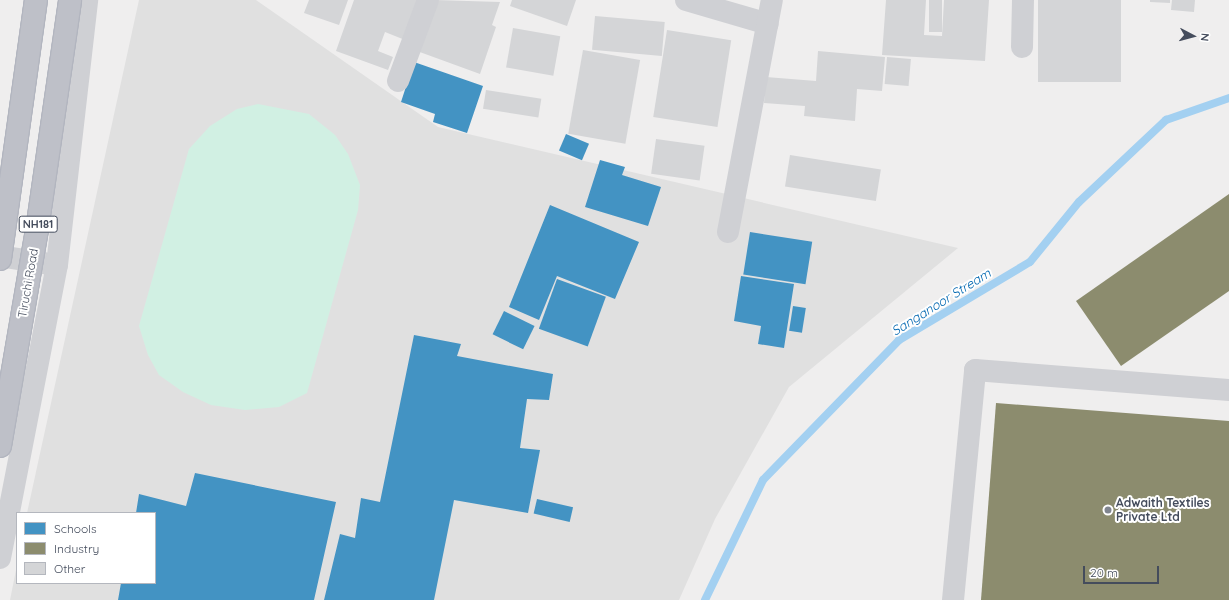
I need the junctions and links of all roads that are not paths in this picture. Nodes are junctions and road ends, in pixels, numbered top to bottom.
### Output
1 (36, 0) edge
2 (70, 0) edge
3 (87, 0) edge
4 (428, 0) edge
5 (686, 0) edge
6 (772, 0) edge
7 (1023, 0) edge
8 (768, 24) junction
9 (1022, 46) dead end
10 (398, 81) dead end
11 (728, 232) dead end
12 (0, 256) edge
13 (0, 259) edge
14 (57, 265) junction
15 (1229, 390) edge
16 (0, 446) edge
17 (0, 558) edge
18 (953, 600) edge

1 - 13 highway, NH181, bridge
2 - 16 highway, Tiruchi Road / NH181, bridge
3 - 14 street
4 - 10 street
5 - 8 street
6 - 8 street
7 - 9 street
8 - 11 street
12 - 14 street
14 - 17 street
15 - 18 street

